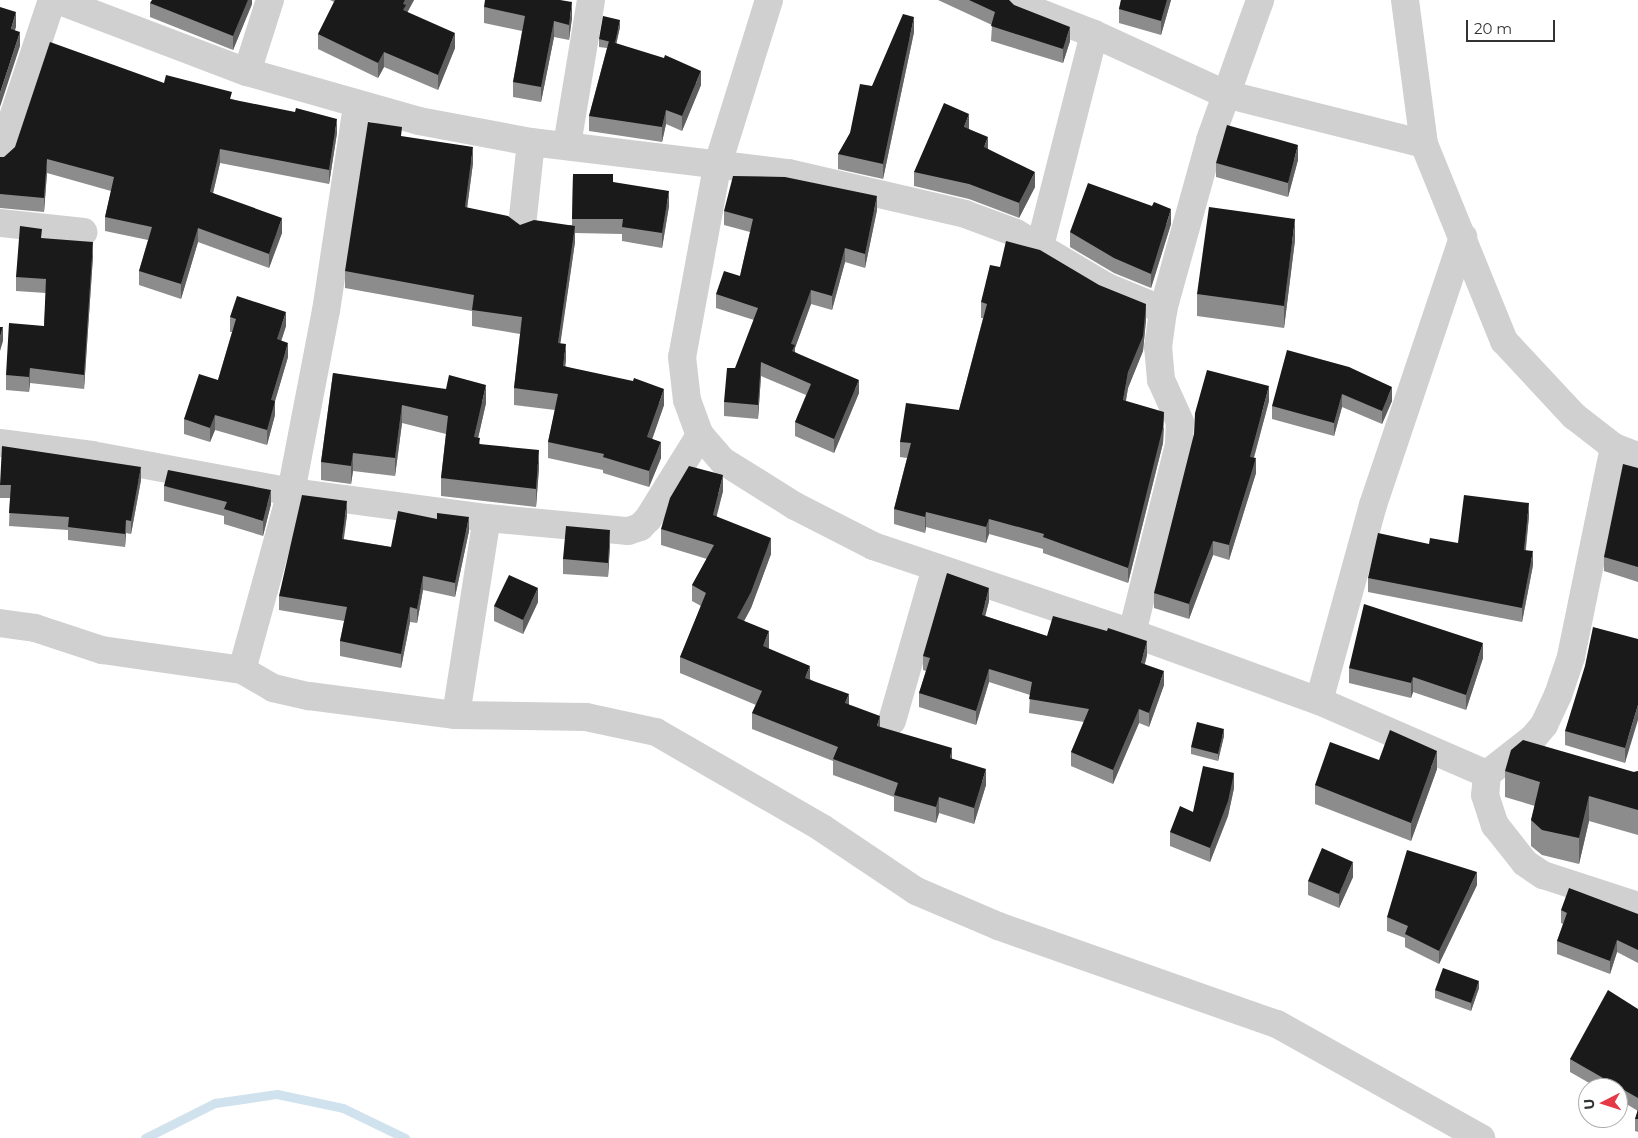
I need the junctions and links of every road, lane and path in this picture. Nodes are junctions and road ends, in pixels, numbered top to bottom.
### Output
1 (52, 0) edge
2 (57, 0) edge
3 (270, 0) edge
4 (591, 0) edge
5 (769, 0) edge
6 (1014, 0) edge
7 (1260, 0) edge
8 (1405, 0) edge
9 (1094, 34) junction
10 (247, 72) junction
11 (1225, 94) junction
12 (357, 105) junction
13 (532, 142) junction
14 (1424, 144) junction
15 (567, 146) junction
16 (0, 156) edge
17 (717, 167) junction
18 (0, 223) edge
19 (522, 226) edge
20 (84, 232) dead end
21 (1463, 237) junction
22 (1040, 246) junction
23 (1163, 310) junction
24 (700, 436) junction
25 (0, 442) edge
26 (1626, 452) edge
27 (291, 492) junction
28 (486, 518) junction
29 (936, 568) junction
30 (0, 622) edge
31 (1132, 633) junction
32 (242, 670) junction
33 (1319, 701) junction
34 (456, 714) junction
35 (892, 721) dead end
36 (1523, 749) junction
37 (1552, 757) edge
38 (1487, 774) junction
39 (1638, 906) edge
40 (1481, 1138) edge

1 - 16 street
2 - 10 street
3 - 10 street
4 - 15 street
5 - 17 street
6 - 9 street
7 - 11 street
8 - 14 street
9 - 11 street
9 - 22 street
10 - 12 street
11 - 14 street
11 - 23 street
12 - 13 street
12 - 27 street
13 - 15 street
13 - 19 street
14 - 21 street
15 - 17 street
17 - 22 street
17 - 24 street
18 - 20 street
21 - 26 street
21 - 33 street
22 - 23 street
23 - 31 street
24 - 28 street
24 - 29 street
25 - 27 street
26 - 36 street
27 - 28 street
27 - 32 street
28 - 34 street
29 - 31 street
29 - 35 street
30 - 32 street
31 - 33 street
32 - 34 street
33 - 38 street
34 - 40 street
36 - 37 street
36 - 38 street
38 - 39 street

